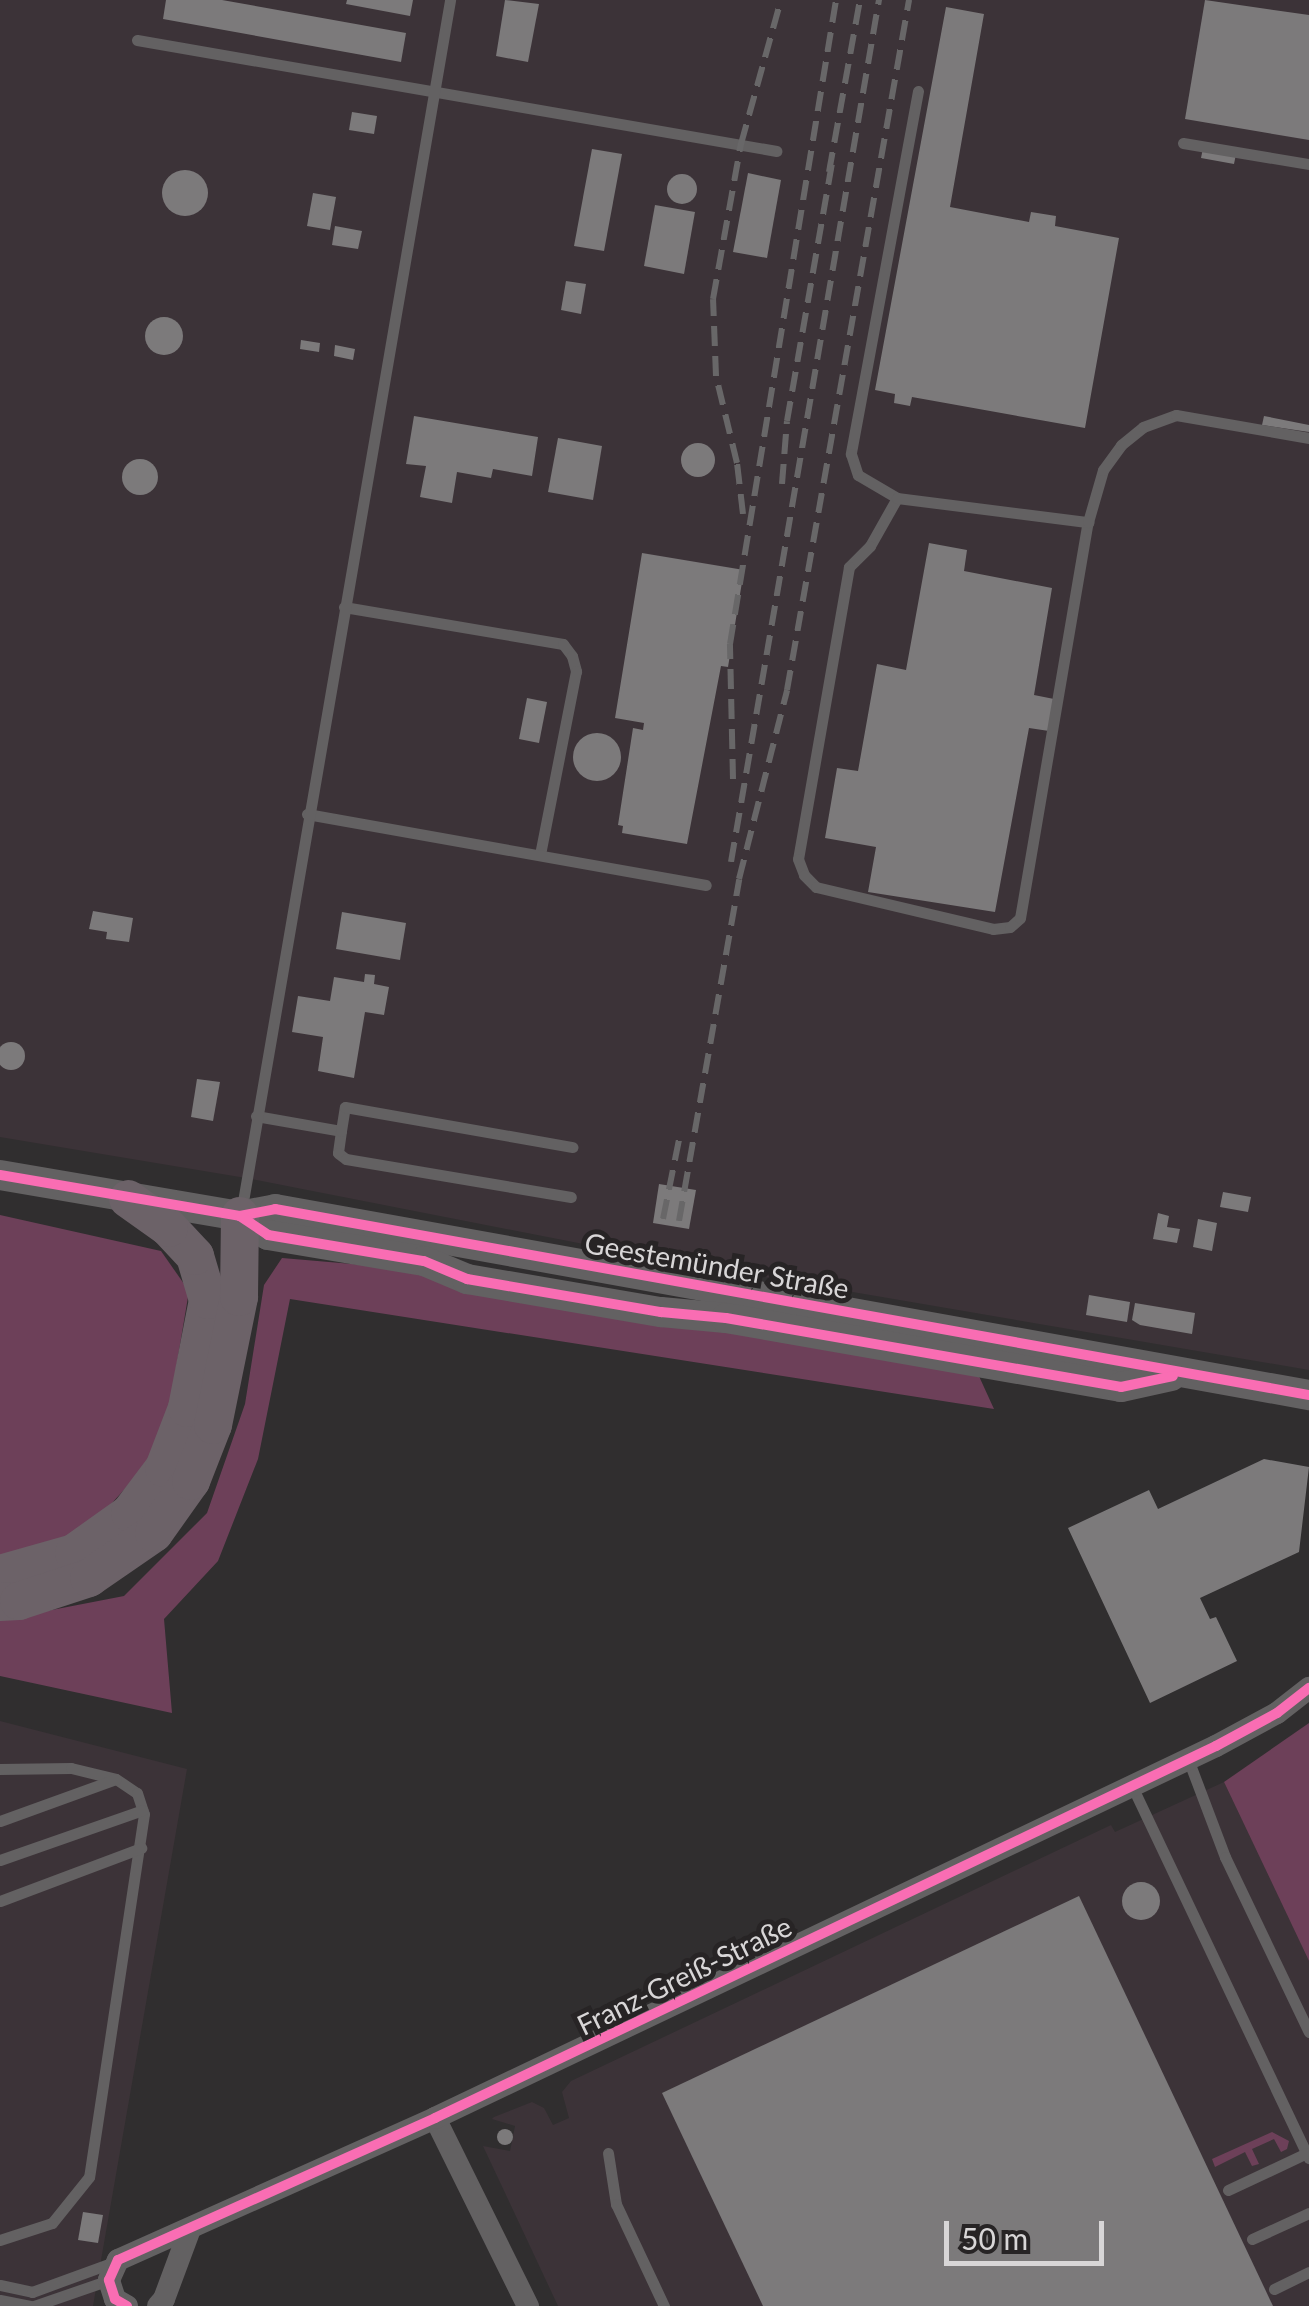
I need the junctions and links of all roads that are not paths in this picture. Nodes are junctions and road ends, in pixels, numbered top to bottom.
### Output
1 (450, 0) edge
2 (138, 40) dead end
3 (434, 91) junction
4 (918, 91) dead end
5 (1183, 143) dead end
6 (776, 150) dead end
7 (1309, 164) edge
8 (1309, 438) edge
9 (897, 498) junction
10 (1088, 522) junction
11 (344, 607) junction
12 (307, 814) junction
13 (540, 855) junction
14 (706, 885) dead end
15 (256, 1116) junction
16 (341, 1131) junction
17 (573, 1146) dead end
18 (0, 1174) edge
19 (570, 1198) dead end
20 (128, 1199) junction
21 (240, 1216) junction
22 (208, 1300) junction
23 (1309, 1395) edge
24 (0, 1574) edge
25 (0, 1602) edge
26 (1309, 1688) edge
27 (1188, 1759) junction
28 (0, 1768) edge
29 (116, 1779) junction
30 (1132, 1786) junction
31 (143, 1810) junction
32 (0, 1821) edge
33 (141, 1848) junction
34 (0, 1860) edge
35 (0, 1901) edge
36 (1309, 2032) edge
37 (435, 2118) junction
38 (608, 2153) dead end
39 (1308, 2155) edge
40 (1228, 2190) dead end
41 (1309, 2213) edge
42 (190, 2228) junction
43 (1252, 2239) dead end
44 (0, 2240) edge
45 (114, 2270) junction
46 (1309, 2272) edge
47 (0, 2285) edge
48 (1274, 2288) dead end
49 (0, 2300) edge
50 (32, 2306) edge
51 (127, 2306) edge
52 (158, 2306) edge
53 (528, 2306) edge
54 (664, 2306) edge

1 - 3 lane
2 - 3 lane
3 - 6 lane
3 - 11 lane
4 - 9 lane
5 - 7 lane
8 - 10 lane
9 - 10 lane
9 - 10 lane
11 - 12 lane
11 - 13 lane
12 - 13 lane
12 - 15 lane
13 - 14 lane
15 - 16 lane
15 - 21 lane
16 - 17 lane
16 - 19 lane
18 - 20 street, Geestemünder Straße
20 - 21 street, Geestemünder Straße
20 - 22 highway
21 - 22 highway
21 - 23 street, Geestemünder Straße
21 - 25 highway
22 - 24 highway
26 - 27 street, Franz-Greiß-Straße
27 - 30 street, Franz-Greiß-Straße
27 - 36 lane
28 - 29 lane
29 - 31 lane
29 - 32 lane
30 - 37 street, Franz-Greiß-Straße
30 - 39 lane
31 - 33 lane
31 - 34 lane
33 - 35 lane
33 - 44 lane
37 - 42 street, Franz-Greiß-Straße
37 - 53 street
38 - 54 lane
39 - 40 lane
41 - 43 lane
42 - 45 street, Franz-Greiß-Straße
42 - 52 street
45 - 47 lane
45 - 50 lane
45 - 51 street
46 - 48 lane
49 - 50 lane

